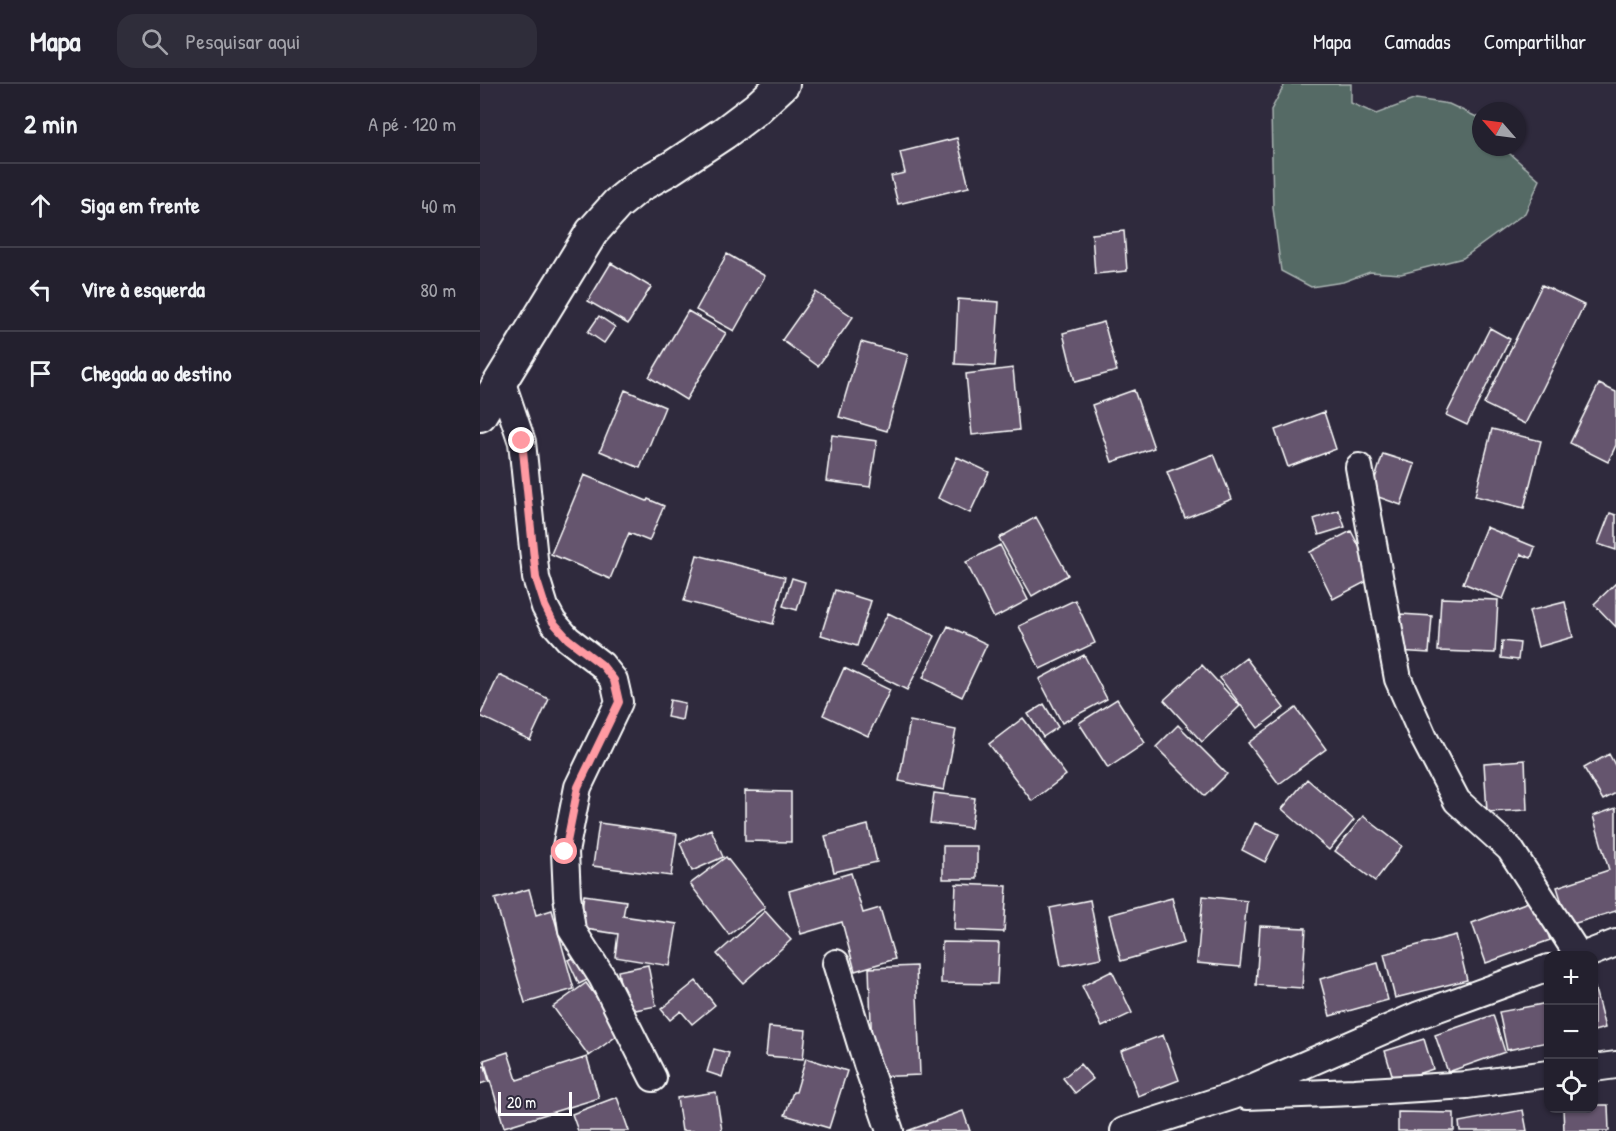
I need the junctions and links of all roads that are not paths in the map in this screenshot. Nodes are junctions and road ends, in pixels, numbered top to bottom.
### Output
1 (783, 84) edge
2 (501, 380) junction
3 (480, 415) edge
4 (1359, 467) dead end
5 (1616, 943) edge
6 (1577, 951) edge
7 (1594, 951) edge
8 (836, 963) dead end
9 (1544, 969) edge
10 (1616, 1065) edge
11 (1598, 1067) edge
12 (1544, 1075) edge
13 (653, 1078) dead end
14 (1233, 1096) junction
15 (890, 1131) edge
16 (1124, 1131) edge

1 - 2 street
2 - 3 street
2 - 13 street
4 - 6 street
5 - 7 street
8 - 15 street
9 - 14 street
10 - 11 street
12 - 14 street
14 - 16 street

